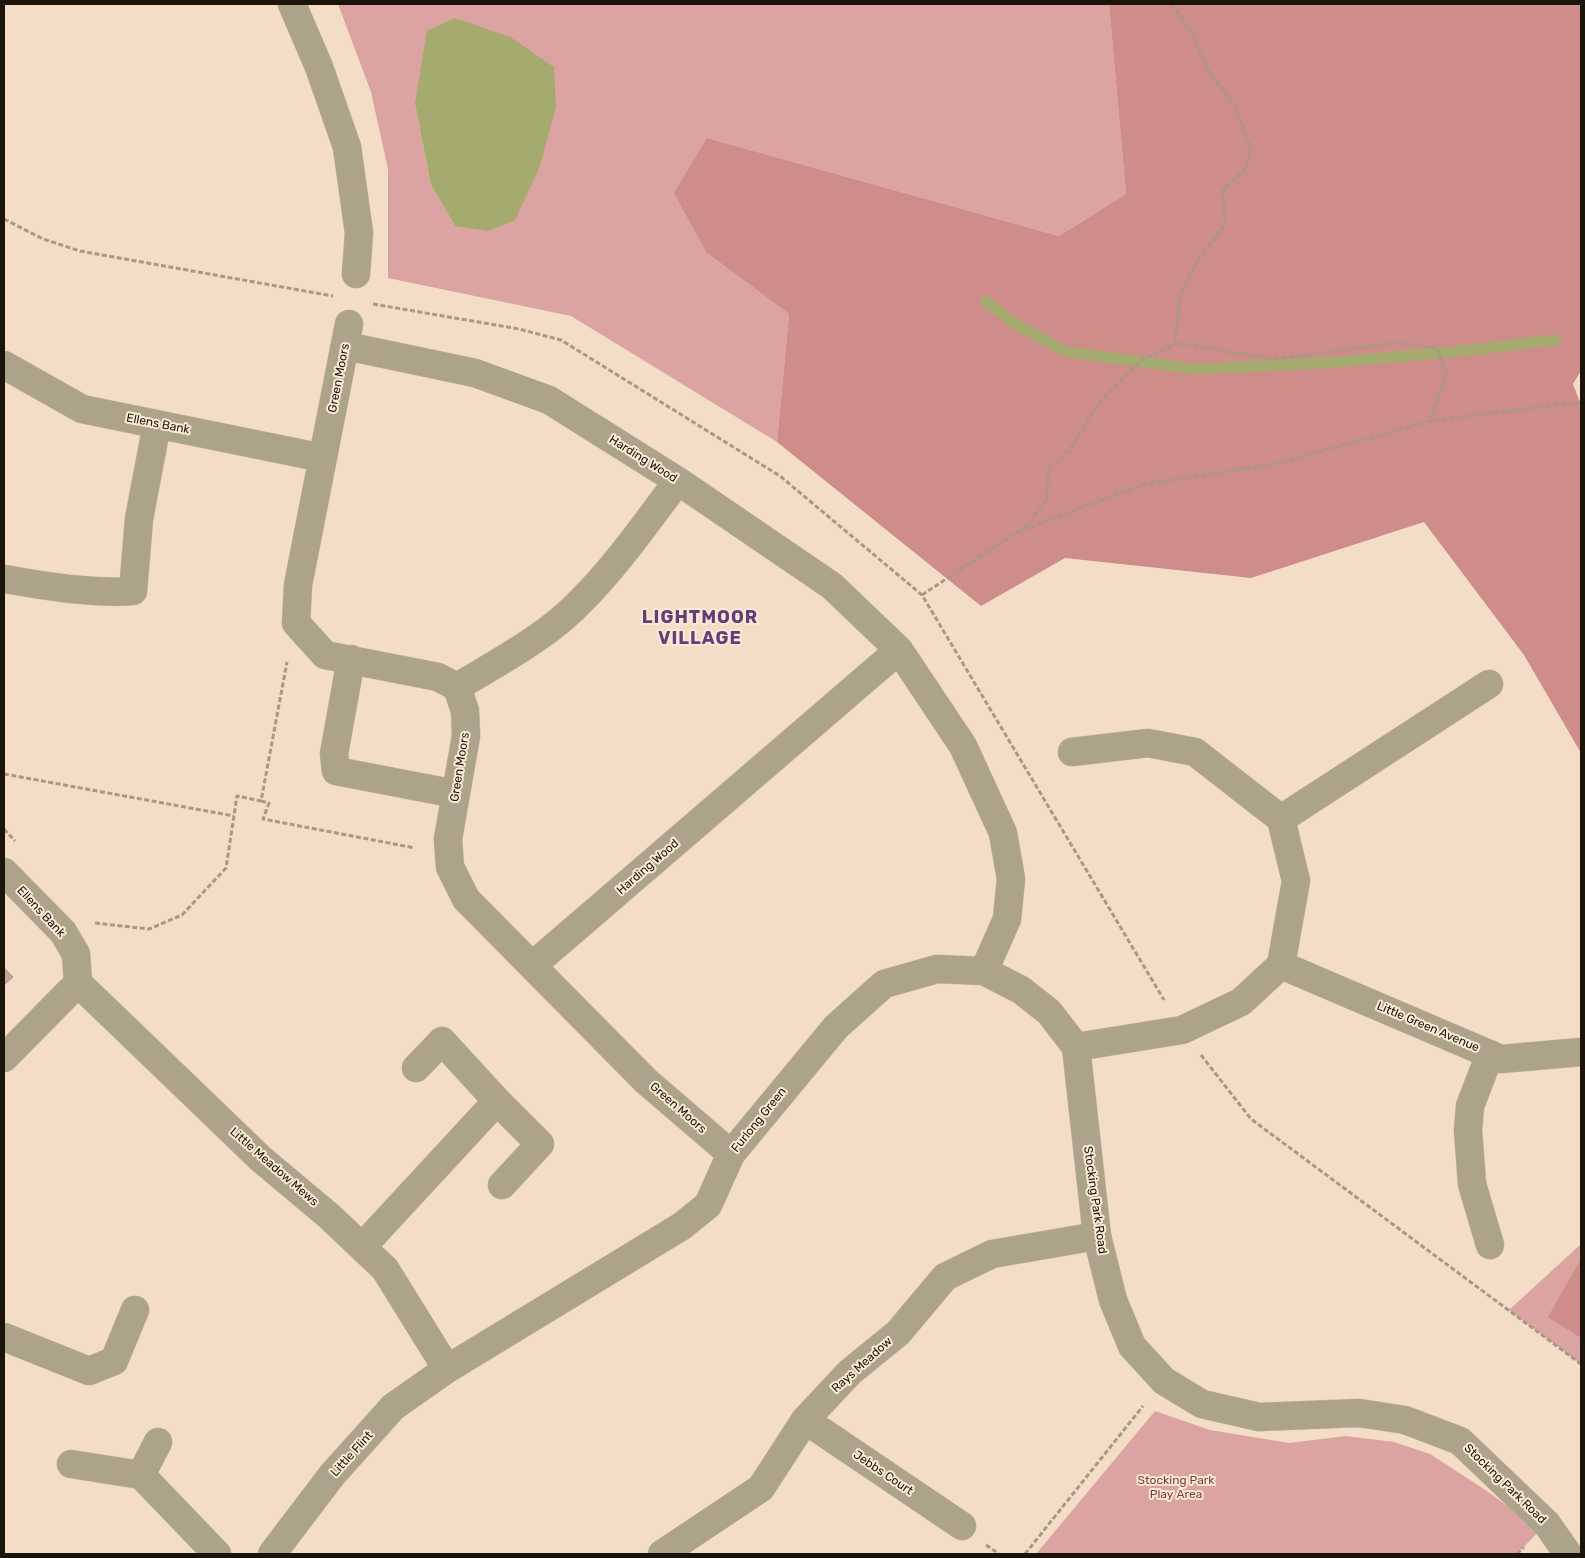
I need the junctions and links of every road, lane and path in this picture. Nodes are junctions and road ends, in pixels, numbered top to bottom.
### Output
1 (292, 4) edge
2 (1170, 4) edge
3 (356, 274) dead end
4 (348, 335) joint
5 (1175, 344) junction
6 (6, 372) edge
7 (1581, 402) edge
8 (1430, 421) junction
9 (157, 424) junction
10 (323, 458) junction
11 (678, 481) junction
12 (1022, 530) junction
13 (4, 579) edge
14 (922, 595) dead end
15 (296, 623) junction
16 (899, 650) junction
17 (351, 659) junction
18 (1489, 684) dead end
19 (457, 687) junction
20 (1072, 752) dead end
21 (4, 774) edge
22 (456, 794) junction
23 (234, 816) junction
24 (1281, 819) junction
25 (4, 829) edge
26 (16, 842) dead end
27 (4, 872) edge
28 (93, 922) dead end
29 (533, 965) junction
30 (1281, 965) junction
31 (984, 971) junction
32 (78, 983) junction
33 (1076, 1047) junction
34 (1581, 1052) edge
35 (1490, 1054) junction
36 (4, 1058) edge
37 (416, 1068) dead end
38 (497, 1101) junction
39 (731, 1154) junction
40 (502, 1185) dead end
41 (1097, 1236) junction
42 (1490, 1245) dead end
43 (362, 1247) junction
44 (135, 1310) dead end
45 (4, 1337) edge
46 (447, 1370) junction
47 (1164, 1381) junction
48 (805, 1420) junction
49 (158, 1442) dead end
50 (71, 1464) dead end
51 (141, 1475) junction
52 (962, 1526) dead end
53 (218, 1554) edge
54 (272, 1554) edge
55 (662, 1554) edge
56 (1025, 1554) edge
57 (1568, 1554) edge

1 - 3 street
2 - 5 path
4 - 10 street, Green Moors
4 - 11 street, Harding Wood
5 - 8 path
5 - 12 path
6 - 9 street, Ellens Bank
7 - 8 path
8 - 12 path
9 - 10 street, Ellens Bank
9 - 13 street
10 - 15 street, Green Moors
11 - 16 street, Harding Wood
11 - 19 street
12 - 14 path
15 - 17 street
15 - 23 path
16 - 29 street, Harding Wood
16 - 31 street, Harding Wood
17 - 19 street
17 - 22 street
18 - 24 street
19 - 22 street, Green Moors
20 - 24 street
21 - 23 path
22 - 29 street, Green Moors
23 - 28 path
24 - 30 street
25 - 26 path
27 - 32 street, Ellens Bank
29 - 39 street, Green Moors
30 - 33 street
30 - 35 street, Little Green Avenue
31 - 33 street
31 - 39 street, Furlong Green
32 - 36 street
32 - 43 street, Little Meadow Mews
33 - 41 street, Stocking Park Road
34 - 35 street, Little Green Avenue
35 - 42 street
37 - 38 street
38 - 40 street
38 - 43 street
39 - 46 street, Furlong Green
41 - 47 street, Stocking Park Road
41 - 48 street, Rays Meadow
43 - 46 street, Little Meadow Mews
44 - 45 street
46 - 54 street, Little Flint
47 - 56 path
47 - 57 street, Stocking Park Road
48 - 52 street, Jebbs Court
48 - 55 street, Rays Meadow
49 - 51 street
50 - 51 street
51 - 53 street

